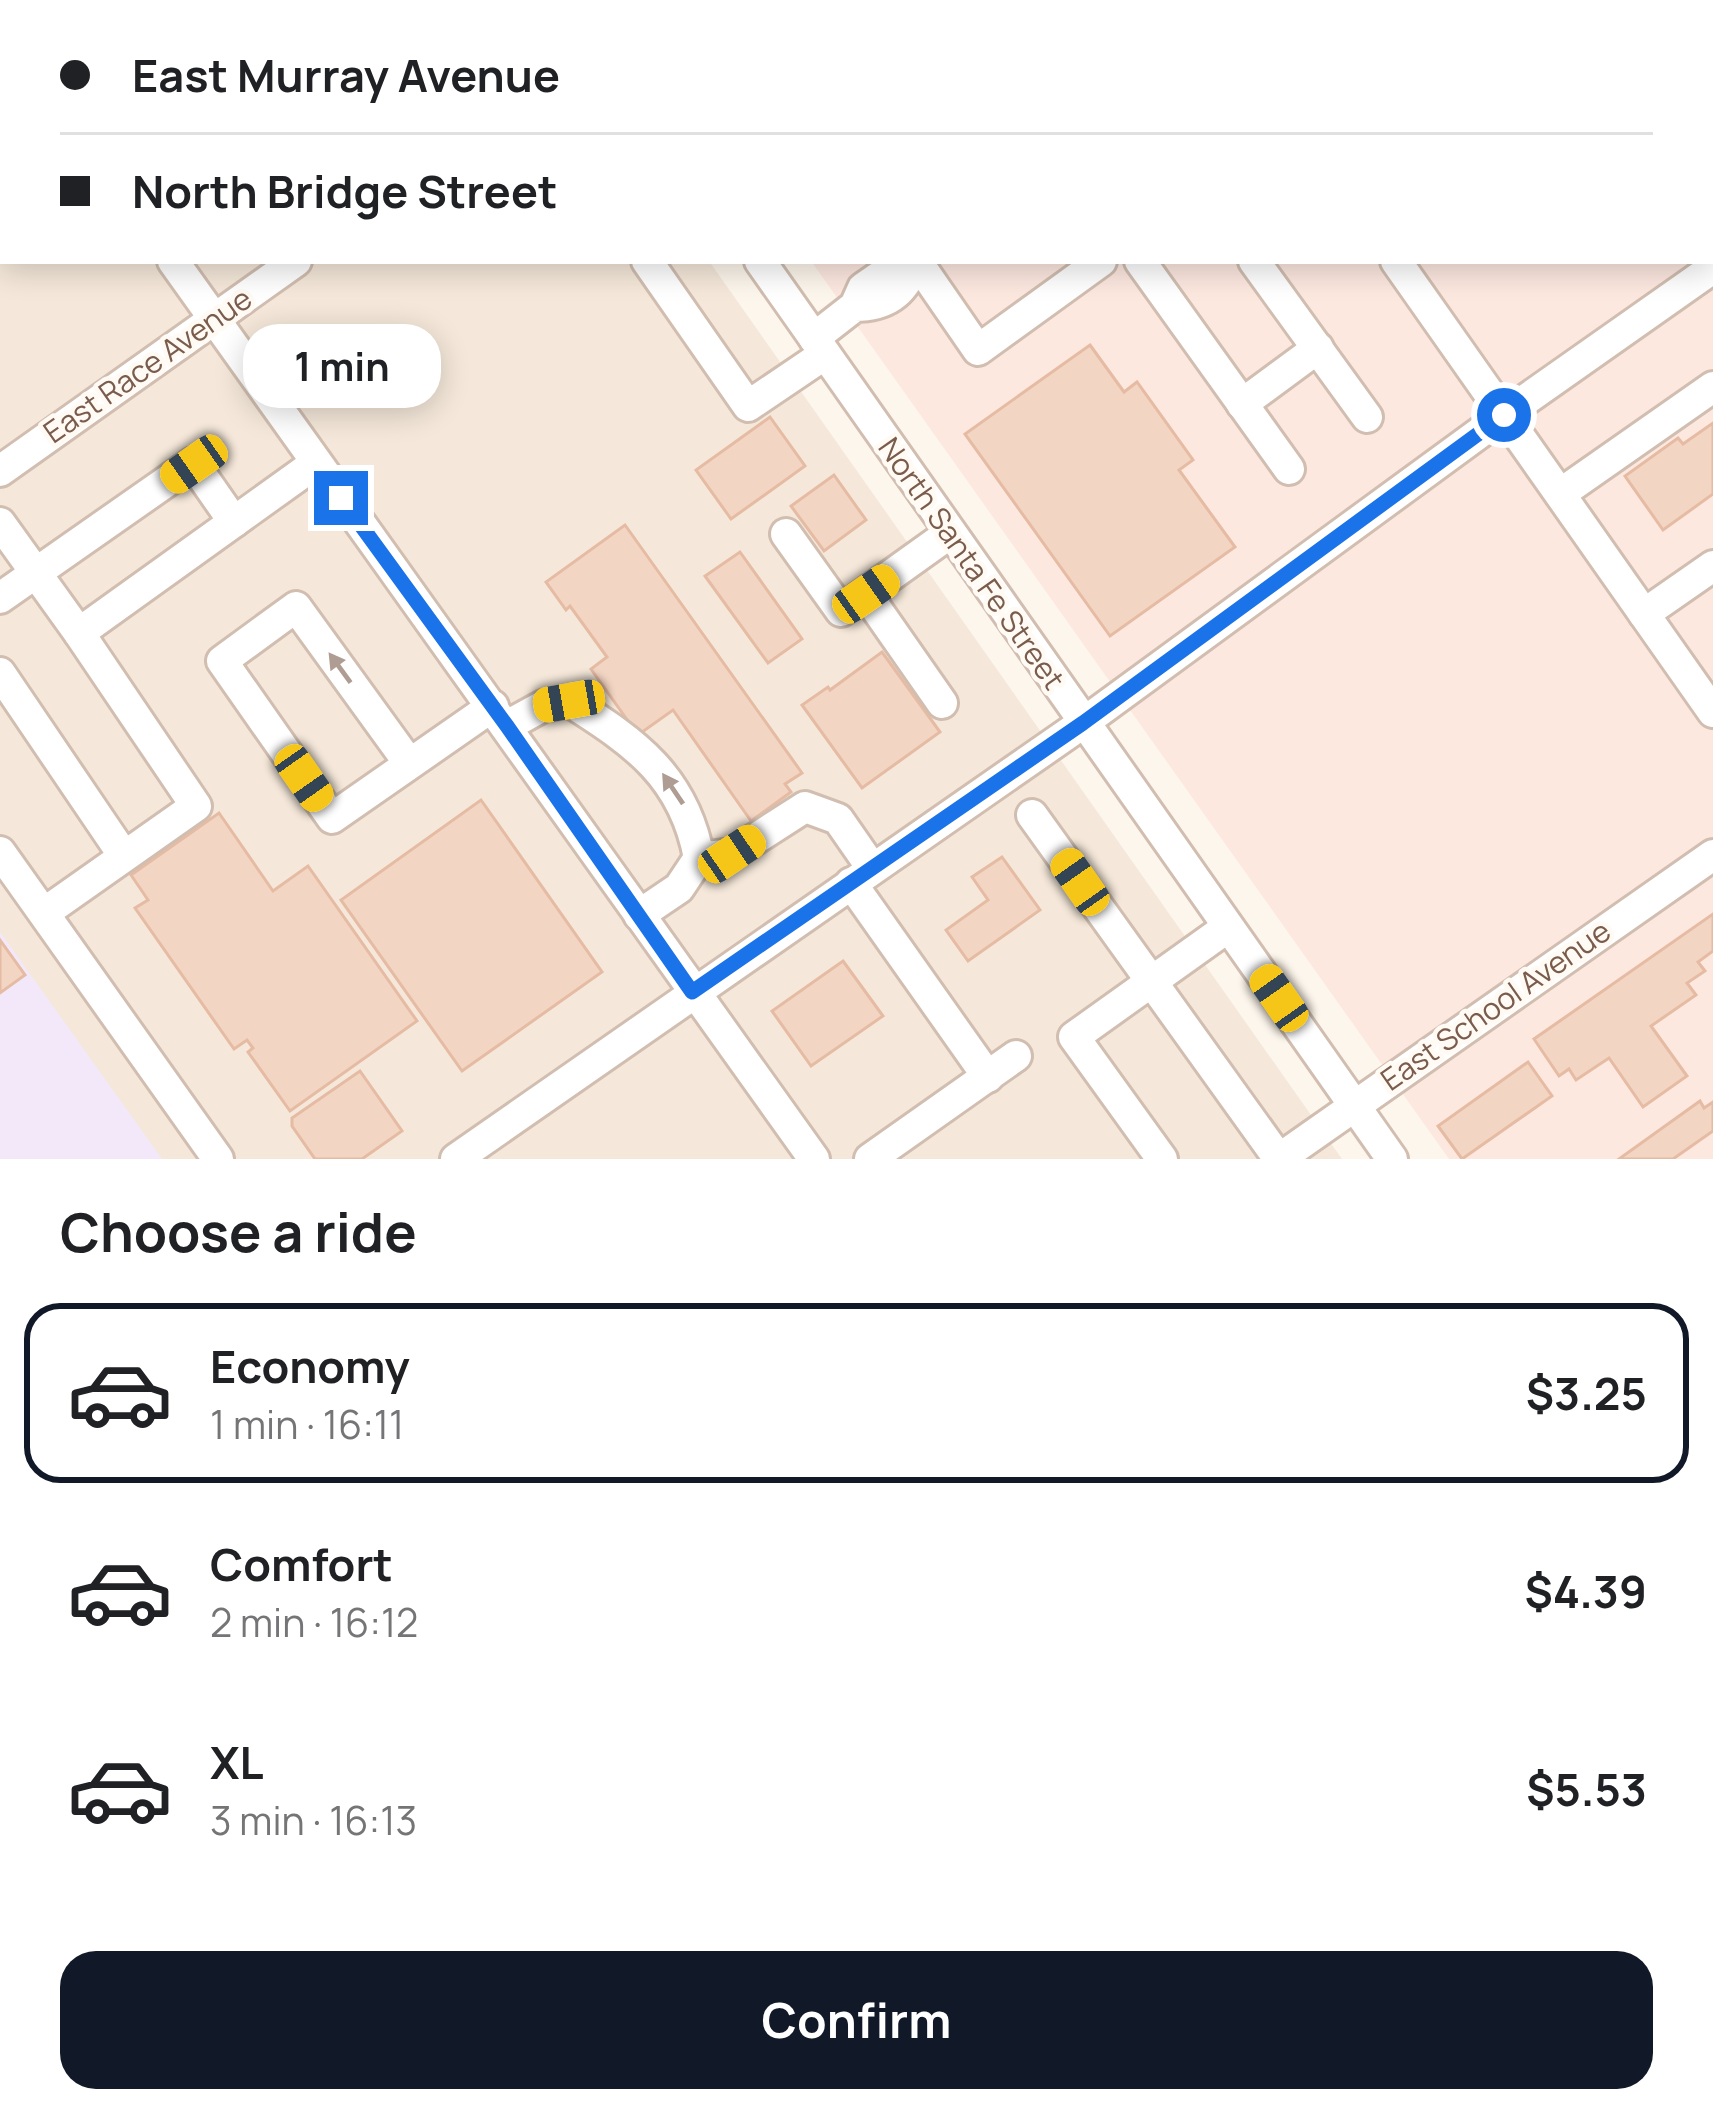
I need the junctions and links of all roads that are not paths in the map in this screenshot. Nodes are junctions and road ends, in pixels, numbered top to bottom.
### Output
1 (175, 264) edge
2 (292, 264) edge
3 (649, 264) edge
4 (762, 264) edge
5 (917, 264) edge
6 (1097, 264) edge
7 (1142, 264) edge
8 (1256, 264) edge
9 (1398, 264) edge
10 (1713, 268) edge
11 (215, 319) junction
12 (819, 346) junction
13 (1318, 348) junction
14 (1713, 387) edge
15 (1243, 404) junction
16 (1504, 415) junction
17 (1366, 417) dead end
18 (316, 464) junction
19 (1289, 469) dead end
20 (0, 471) edge
21 (1560, 494) junction
22 (234, 522) junction
23 (0, 523) edge
24 (950, 533) junction
25 (786, 534) dead end
26 (1713, 566) edge
27 (36, 573) junction
28 (866, 594) junction
29 (0, 598) edge
30 (1644, 614) junction
31 (79, 633) junction
32 (0, 673) edge
33 (942, 703) dead end
34 (1713, 712) edge
35 (500, 716) junction
36 (1083, 723) junction
37 (409, 763) junction
38 (1032, 815) dead end
39 (0, 852) edge
40 (1713, 855) edge
41 (124, 856) junction
42 (699, 858) junction
43 (861, 876) junction
44 (44, 913) junction
45 (639, 916) junction
46 (1228, 927) junction
47 (1151, 982) junction
48 (692, 992) junction
49 (1016, 1056) dead end
50 (988, 1077) junction
51 (1354, 1105) junction
52 (218, 1159) edge
53 (456, 1159) edge
54 (814, 1159) edge
55 (870, 1159) edge
56 (1162, 1159) edge
57 (1279, 1159) edge
58 (1392, 1159) edge

1 - 11 street
2 - 11 street, East Race Avenue
3 - 12 street
4 - 12 street, North Santa Fe Street
5 - 6 street
5 - 12 street
7 - 15 street
8 - 13 street
9 - 16 street
10 - 16 street
11 - 18 street
11 - 20 street, East Race Avenue
12 - 24 street, North Santa Fe Street
13 - 15 street
13 - 17 street
14 - 21 street
15 - 19 street
16 - 21 street
16 - 36 street
18 - 22 street
18 - 35 street
21 - 30 street
22 - 27 street
22 - 31 street
23 - 27 street
24 - 28 street
24 - 36 street, North Santa Fe Street
25 - 28 street
26 - 30 street
27 - 29 street
27 - 31 street
28 - 33 street
30 - 34 street
31 - 41 street
32 - 41 street
35 - 37 street
42 -> 35 street
35 - 45 street
36 - 43 street
36 - 46 street, North Santa Fe Street
37 -> 37 street
38 - 47 street
39 - 44 street
40 - 51 street, East School Avenue
41 - 44 street
42 - 43 street
42 - 45 street
43 - 48 street
43 - 50 street
44 - 52 street
45 - 48 street
46 - 47 street
46 - 51 street, North Santa Fe Street
47 - 56 street
47 - 57 street
48 - 53 street
48 - 54 street
49 - 50 street
50 - 55 street
51 - 57 street, East School Avenue
51 - 58 street, North Santa Fe Street

